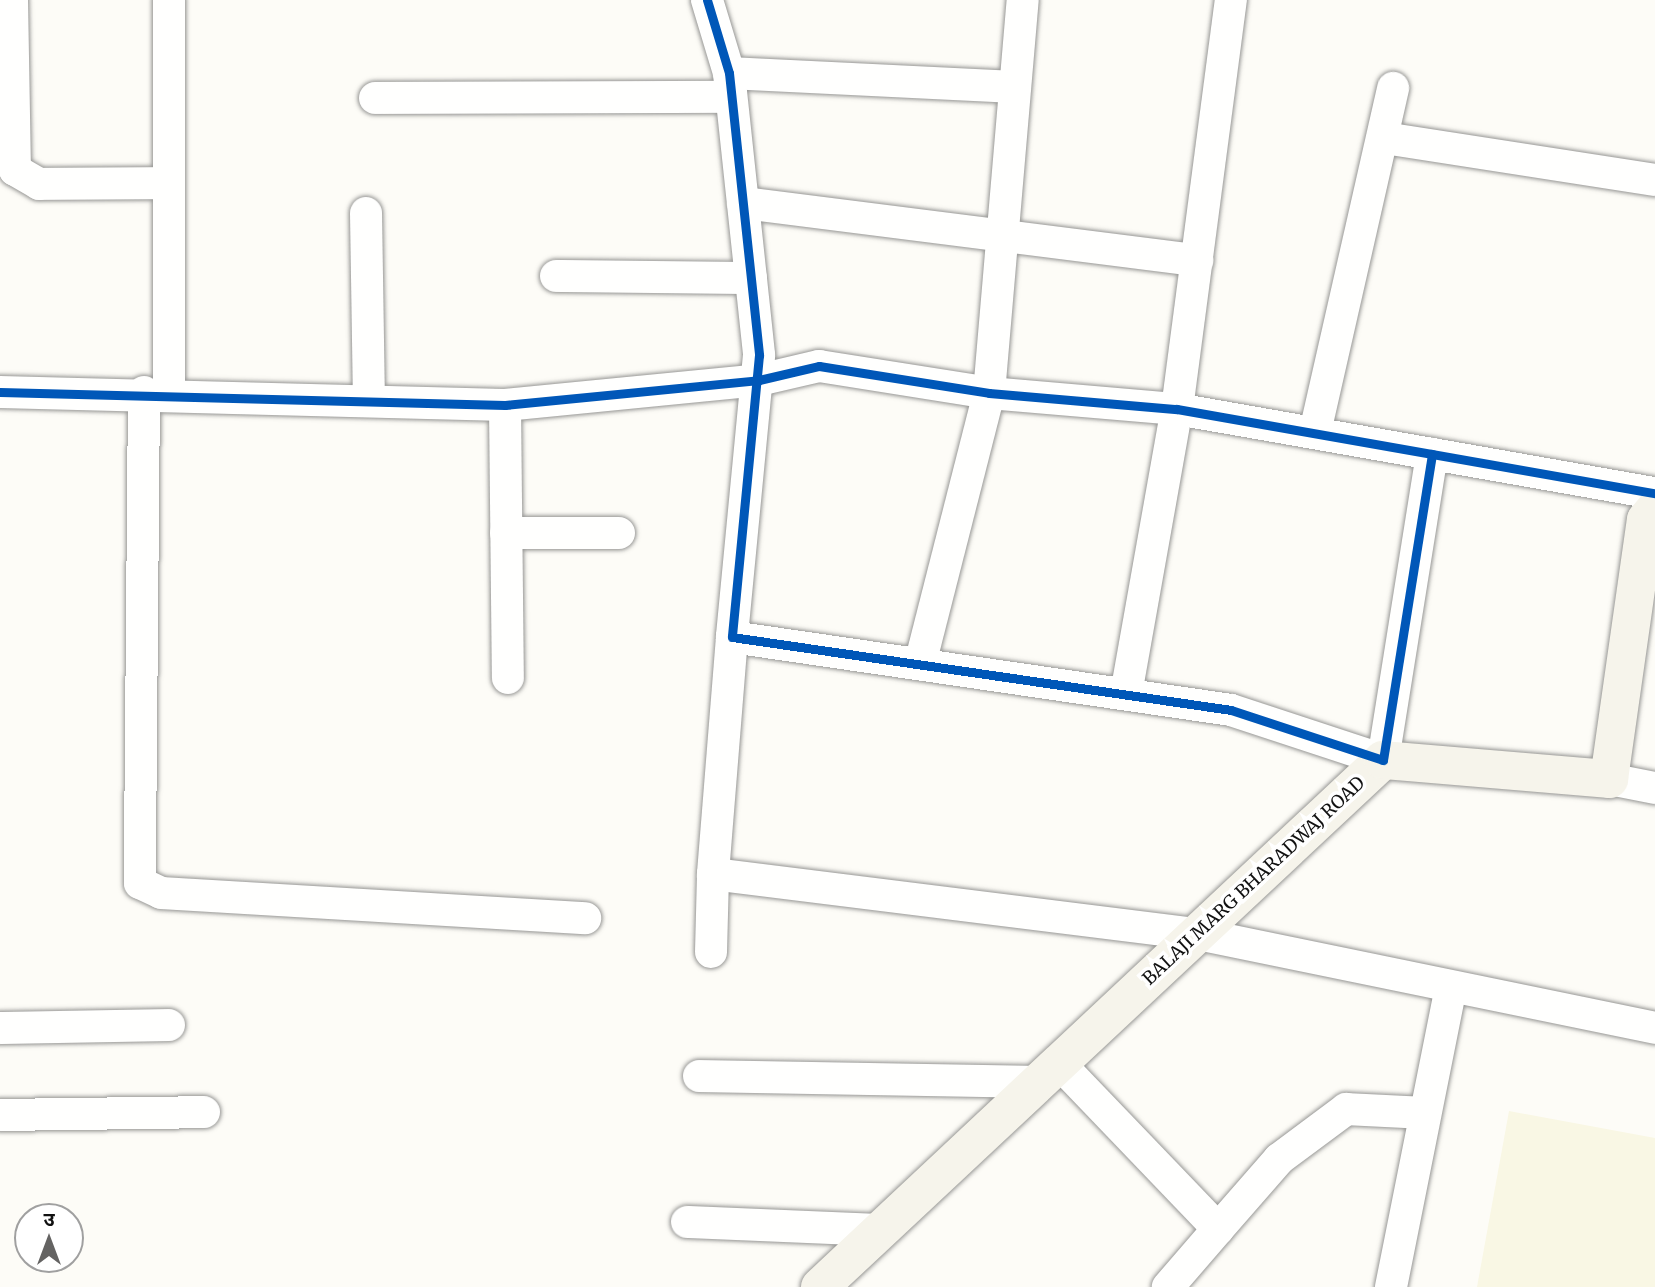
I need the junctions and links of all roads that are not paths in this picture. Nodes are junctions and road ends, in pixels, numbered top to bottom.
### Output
1 (12, 0) edge
2 (169, 0) edge
3 (707, 0) edge
4 (1023, 0) edge
5 (1231, 0) edge
6 (730, 85) junction
7 (1015, 86) junction
8 (1393, 88) dead end
9 (375, 98) dead end
10 (1384, 138) junction
11 (1655, 180) edge
12 (168, 183) junction
13 (743, 202) junction
14 (366, 213) dead end
15 (1003, 233) junction
16 (1197, 260) junction
17 (556, 276) dead end
18 (751, 278) junction
19 (759, 380) junction
20 (157, 392) junction
21 (0, 393) edge
22 (989, 393) junction
23 (369, 399) junction
24 (505, 405) junction
25 (1177, 409) junction
26 (1315, 432) junction
27 (1432, 454) junction
28 (1653, 511) edge
29 (506, 533) junction
30 (620, 533) dead end
31 (732, 637) junction
32 (920, 664) junction
33 (508, 678) dead end
34 (1126, 694) junction
35 (1383, 760) junction
36 (1609, 779) junction
37 (1655, 788) edge
38 (713, 874) junction
39 (585, 918) dead end
40 (1198, 934) junction
41 (711, 952) dead end
42 (1451, 986) junction
43 (169, 1025) dead end
44 (0, 1028) edge
45 (1655, 1028) edge
46 (1049, 1073) junction
47 (699, 1076) dead end
48 (204, 1112) dead end
49 (1425, 1113) junction
50 (0, 1115) edge
51 (687, 1222) dead end
52 (1218, 1229) junction
53 (881, 1230) junction
54 (820, 1287) edge
55 (1168, 1287) edge
56 (1391, 1287) edge

1 - 12 street
2 - 12 street
3 - 6 street
4 - 7 street
5 - 16 street
6 - 7 street
6 - 9 street
6 - 13 street
7 - 15 street
8 - 10 street
10 - 11 street
10 - 26 street
12 - 20 street
13 - 15 street
13 - 18 street
14 - 23 street
15 - 16 street
15 - 22 street
16 - 25 street
17 - 18 street
18 - 19 street
19 - 22 street
19 - 24 street
19 - 31 street
20 - 21 street
20 - 23 street
20 - 39 street
22 - 25 street
22 - 32 street
23 - 24 street
24 - 29 street
25 - 26 street
25 - 34 street
26 - 27 street
27 - 28 street
27 - 35 street
28 - 36 street
29 - 30 street
29 - 33 street
31 - 32 street
31 - 38 street
32 - 34 street
34 - 35 street
35 - 36 street
35 - 40 street, BALAJI MARG BHARADWAJ ROAD
36 - 37 street
38 - 40 street
38 - 41 street
40 - 42 street
40 - 46 street, BALAJI MARG BHARADWAJ ROAD
42 - 45 street
42 - 49 street
43 - 44 street
46 - 47 street
46 - 52 street
46 - 53 street, BALAJI MARG BHARADWAJ ROAD
48 - 50 street
49 - 52 street
49 - 56 street
51 - 53 street
52 - 55 street
53 - 54 street, BALAJI MARG BHARADWAJ ROAD

